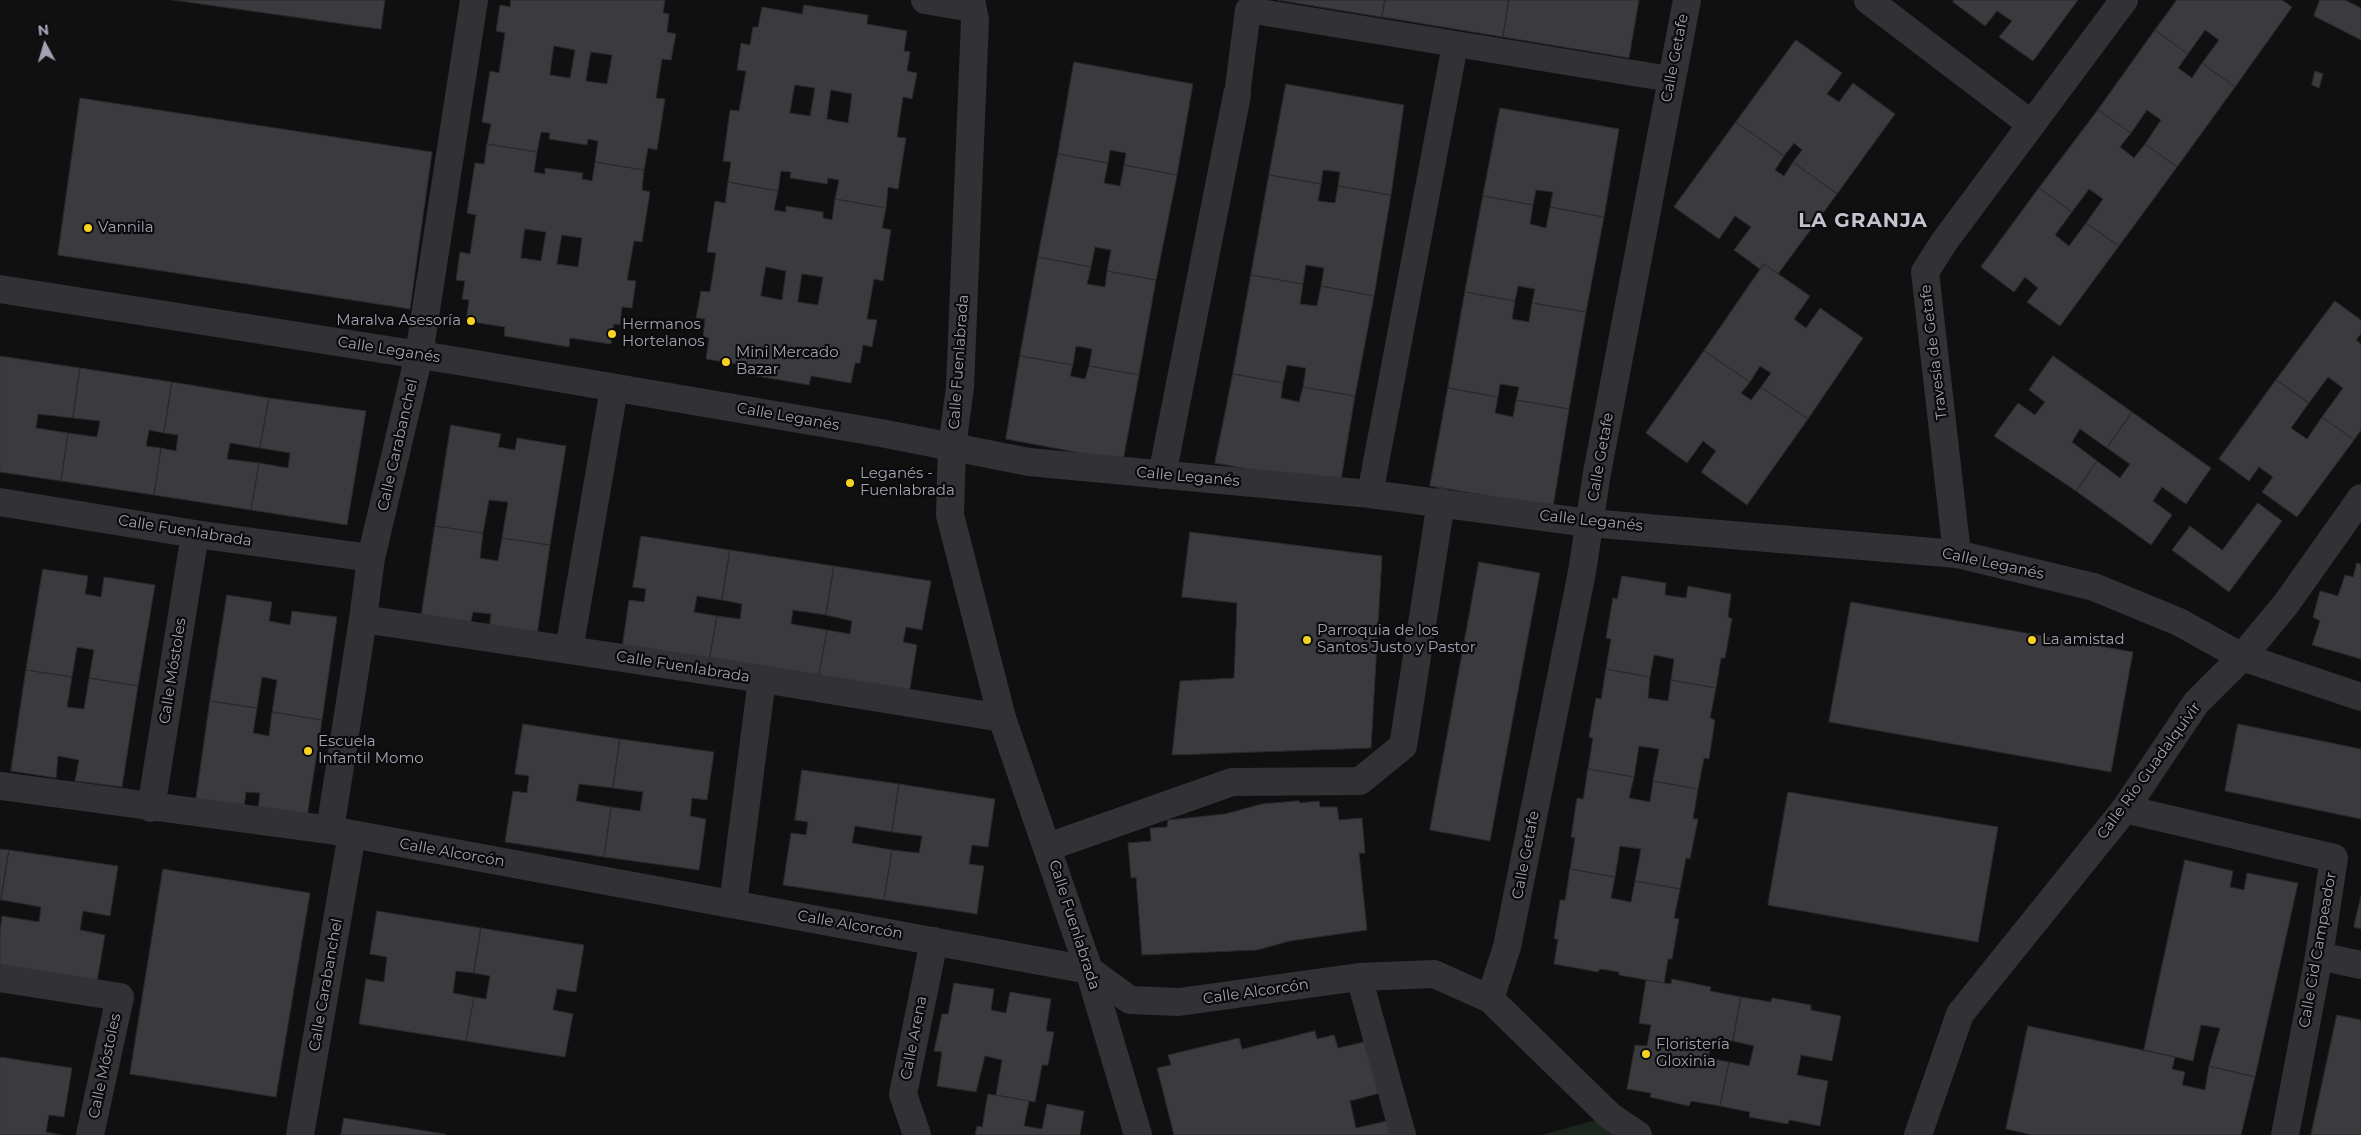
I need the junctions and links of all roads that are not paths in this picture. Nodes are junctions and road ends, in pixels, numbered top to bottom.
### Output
1 (474, 0) edge
2 (925, 0) edge
3 (1687, 0) edge
4 (1868, 0) edge
5 (2124, 0) edge
6 (972, 4) edge
7 (1248, 5) edge
8 (1455, 45) junction
9 (1670, 79) junction
10 (1237, 95) joint
11 (2031, 124) junction
12 (0, 289) edge
13 (419, 355) junction
14 (614, 389) junction
15 (952, 446) junction
16 (1162, 475) junction
17 (1370, 494) junction
18 (2361, 498) edge
19 (0, 502) edge
20 (1441, 502) junction
21 (1589, 523) junction
22 (195, 534) junction
23 (1957, 554) junction
24 (371, 558) junction
25 (363, 619) junction
26 (569, 650) junction
27 (2242, 657) junction
28 (762, 679) junction
29 (2361, 697) edge
30 (1002, 718) junction
31 (0, 786) edge
32 (151, 808) junction
33 (2125, 809) junction
34 (341, 832) junction
35 (1048, 847) junction
36 (733, 904) junction
37 (934, 941) junction
38 (2319, 956) junction
39 (2361, 965) edge
40 (1089, 970) junction
41 (1359, 977) junction
42 (0, 978) edge
43 (1490, 1000) junction
44 (90, 1135) edge
45 (300, 1135) edge
46 (916, 1135) edge
47 (1138, 1135) edge
48 (1403, 1135) edge
49 (1638, 1135) edge
50 (1918, 1135) edge
51 (2284, 1135) edge

1 - 13 street, Calle Carabanchel
2 - 6 street
3 - 9 street, Calle Getafe
4 - 11 street
5 - 11 street, Travesía de Getafe
6 - 15 street, Calle Fuenlabrada
7 - 8 street
7 - 10 street
8 - 9 street
8 - 17 street
9 - 21 street, Calle Getafe
10 - 16 street
11 - 23 street, Travesía de Getafe
12 - 13 street, Calle Leganés
13 - 14 street, Calle Leganés
13 - 24 street, Calle Carabanchel
14 - 15 street, Calle Leganés
14 - 26 street
15 - 16 street, Calle Leganés
15 - 30 street, Calle Fuenlabrada
16 - 17 street, Calle Leganés
17 - 20 street, Calle Leganés
18 - 27 street, Calle Río Guadalquivir
19 - 22 street, Calle Fuenlabrada
20 - 21 street, Calle Leganés
20 - 35 street
21 - 23 street, Calle Leganés
21 - 43 street, Calle Getafe
22 - 24 street, Calle Fuenlabrada
22 - 32 street, Calle Móstoles
23 - 27 street, Calle Leganés
24 - 25 street, Calle Carabanchel
25 - 26 street, Calle Fuenlabrada
25 - 34 street, Calle Carabanchel
26 - 28 street, Calle Fuenlabrada
27 - 29 street, Calle Leganés
27 - 33 street, Calle Río Guadalquivir
28 - 30 street, Calle Fuenlabrada
28 - 36 street
30 - 35 street, Calle Fuenlabrada
31 - 32 street, Calle Alcorcón
32 - 34 street, Calle Alcorcón
33 - 38 street, Calle Cid Campeador
33 - 50 street, Calle Río Guadalquivir
34 - 36 street, Calle Alcorcón
34 - 45 street, Calle Carabanchel
35 - 40 street, Calle Fuenlabrada
36 - 37 street, Calle Alcorcón
37 - 40 street, Calle Alcorcón
37 - 46 street, Calle Arena
38 - 39 street
38 - 51 street, Calle Cid Campeador
40 - 41 street, Calle Alcorcón
40 - 47 street, Calle Fuenlabrada
41 - 43 street, Calle Alcorcón
41 - 48 street
42 - 44 street, Calle Móstoles
43 - 49 street, Calle Alcorcón

